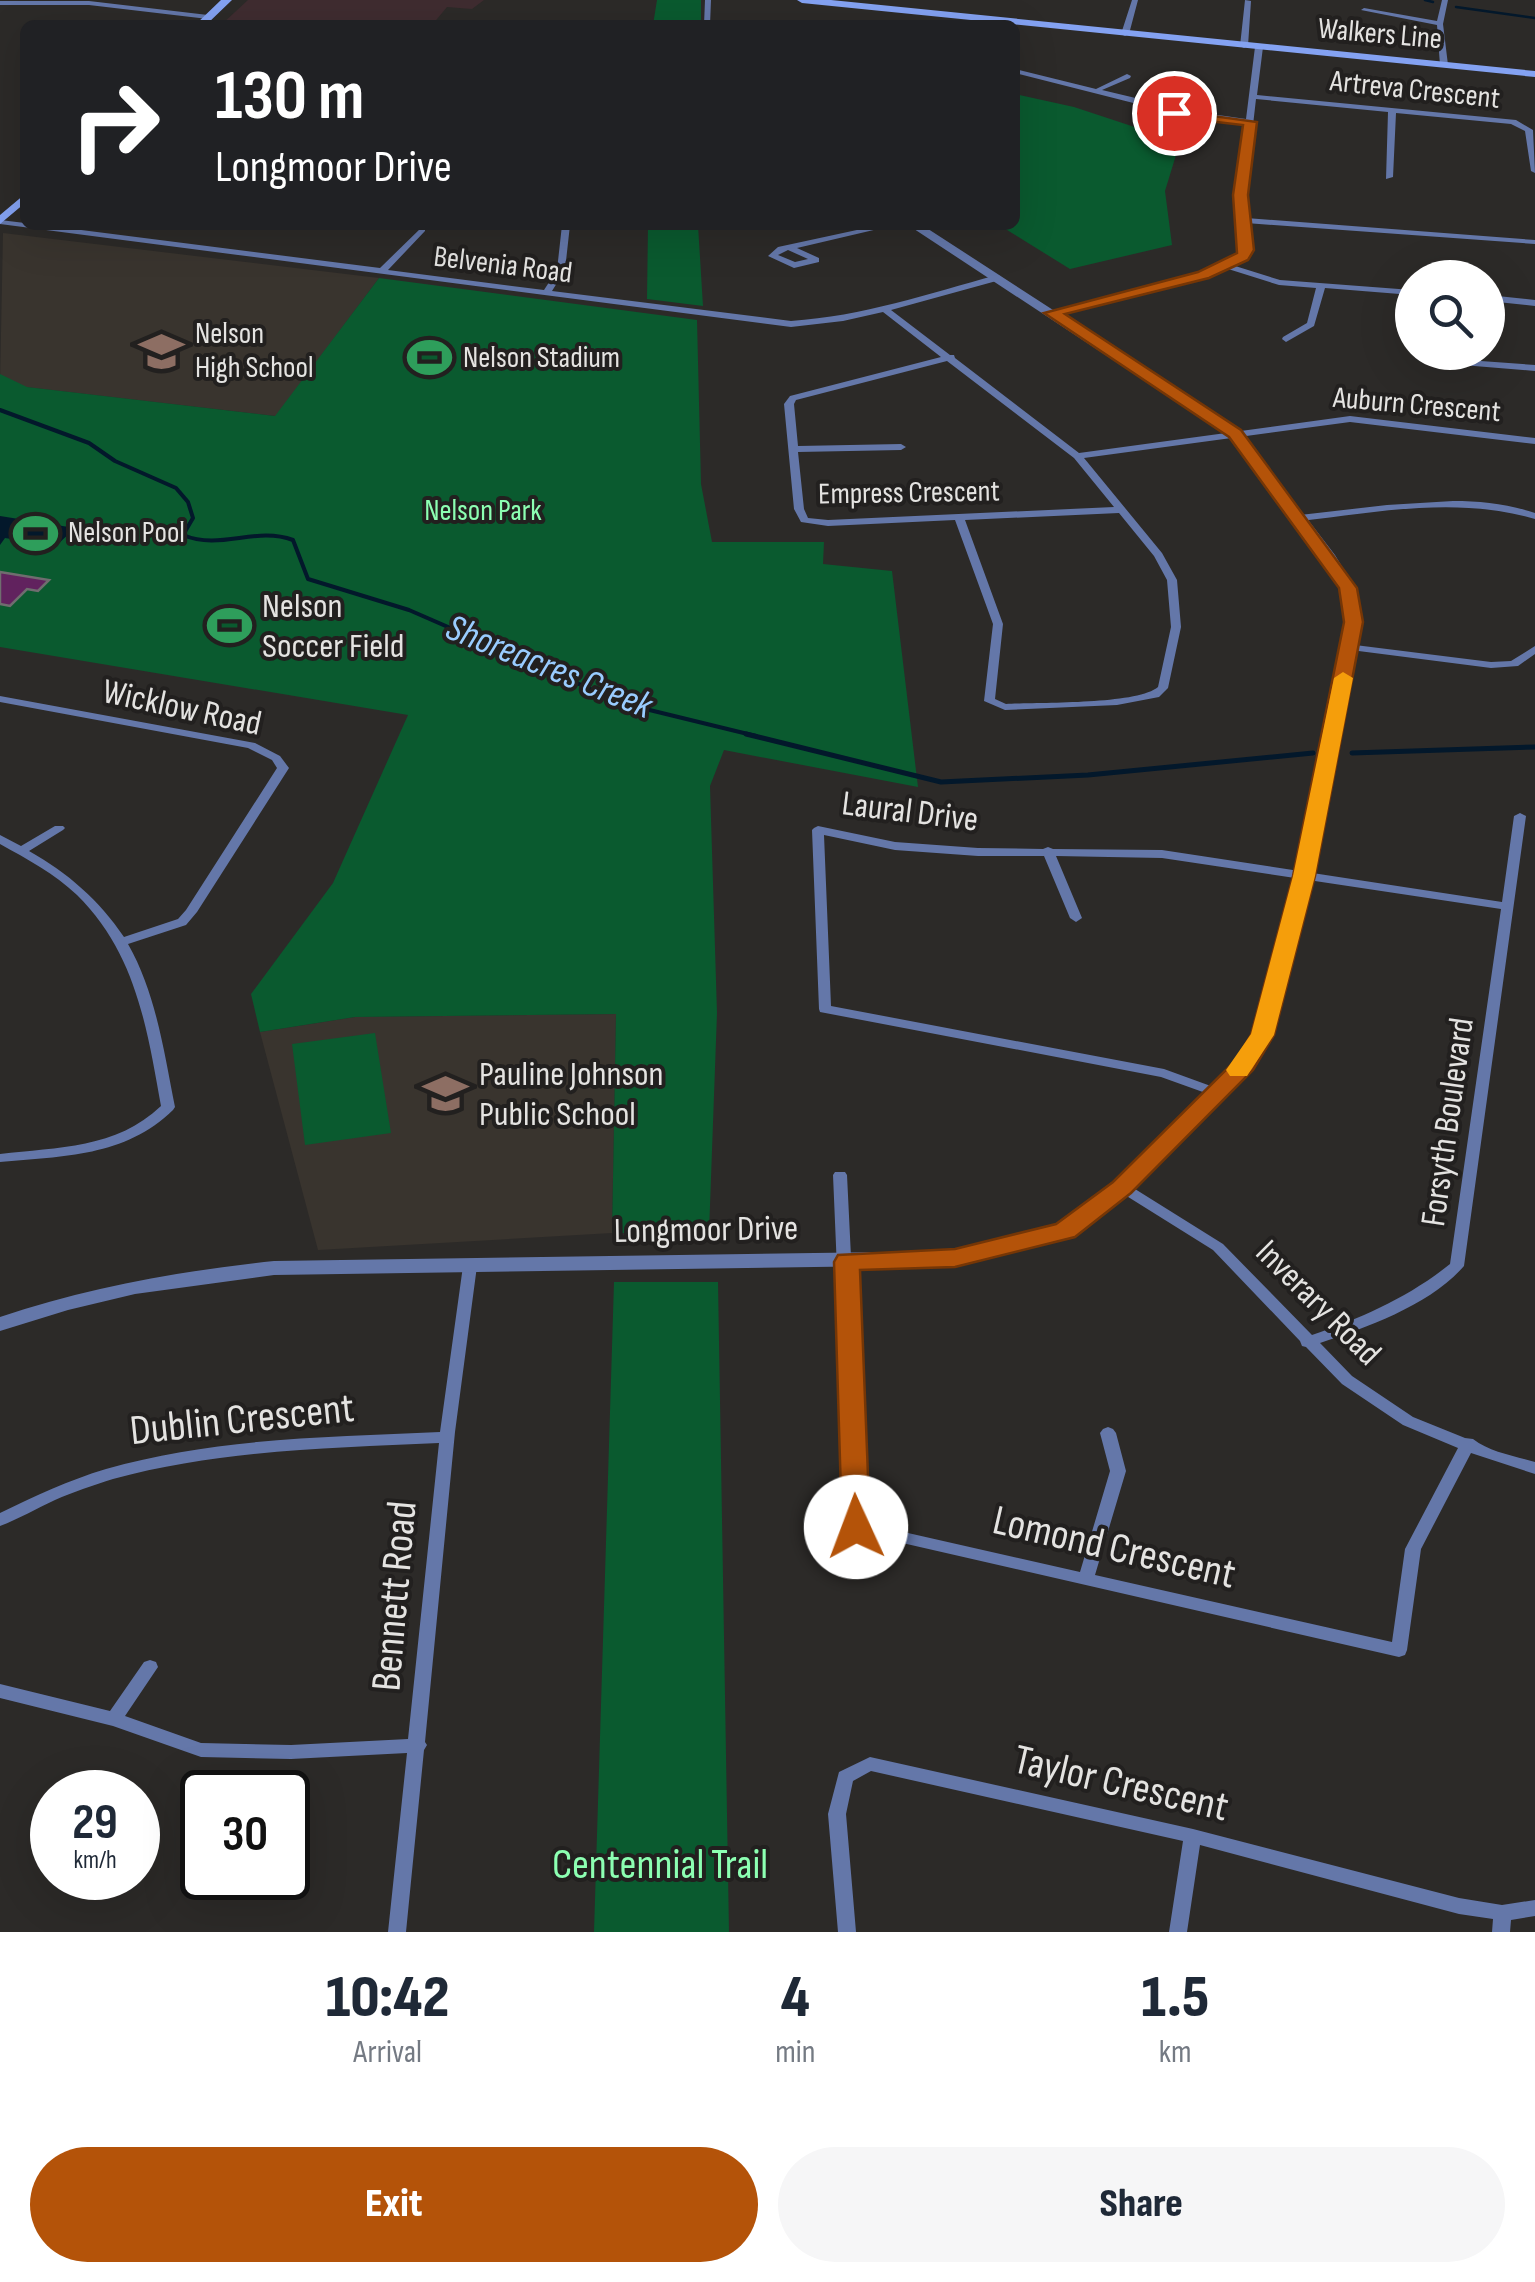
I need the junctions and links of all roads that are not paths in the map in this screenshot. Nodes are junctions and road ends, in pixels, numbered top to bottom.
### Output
1 (226, 0) edge
2 (802, 0) edge
3 (1135, 0) edge
4 (1445, 0) edge
5 (90, 1) edge
6 (1248, 2) edge
7 (0, 3) edge
8 (869, 3) edge
9 (1364, 10) dead end
10 (198, 20) edge
11 (205, 20) edge
12 (956, 20) edge
13 (1440, 24) junction
14 (1020, 26) edge
15 (1125, 34) junction
16 (1244, 46) junction
17 (1259, 48) junction
18 (1444, 65) junction
19 (1020, 72) edge
20 (1535, 74) edge
21 (1126, 76) dead end
22 (1099, 89) junction
23 (1254, 97) junction
24 (1392, 109) junction
25 (1250, 122) junction
26 (1535, 171) edge
27 (1388, 178) dead end
28 (20, 202) edge
29 (1244, 220) junction
30 (0, 222) edge
31 (65, 230) edge
32 (101, 230) edge
33 (421, 230) edge
34 (565, 230) edge
35 (869, 230) edge
36 (922, 230) edge
37 (97, 234) junction
38 (1535, 242) edge
39 (791, 248) dead end
40 (1228, 266) junction
41 (381, 272) junction
42 (997, 278) junction
43 (1321, 286) junction
44 (546, 292) junction
45 (1395, 292) edge
46 (1505, 300) edge
47 (1535, 303) edge
48 (883, 308) junction
49 (1052, 313) junction
50 (1286, 339) dead end
51 (950, 356) junction
52 (1505, 366) edge
53 (1535, 368) edge
54 (1235, 434) junction
55 (1535, 441) edge
56 (901, 447) dead end
57 (796, 449) junction
58 (1077, 456) junction
59 (1123, 510) junction
60 (1535, 516) edge
61 (959, 518) junction
62 (1300, 518) junction
63 (1347, 647) junction
64 (1535, 649) edge
65 (0, 698) edge
66 (1520, 816) dead end
67 (59, 828) dead end
68 (0, 839) edge
69 (22, 850) junction
70 (1048, 850) junction
71 (1304, 876) junction
72 (1507, 906) junction
73 (1076, 918) dead end
74 (124, 942) junction
75 (1214, 1092) junction
76 (0, 1158) edge
77 (840, 1175) dead end
78 (1122, 1188) junction
79 (847, 1262) junction
80 (470, 1266) junction
81 (0, 1324) edge
82 (1307, 1342) junction
83 (1108, 1433) dead end
84 (444, 1437) junction
85 (1468, 1443) junction
86 (1535, 1468) edge
87 (0, 1520) edge
88 (1087, 1576) junction
89 (150, 1666) dead end
90 (0, 1690) edge
91 (114, 1719) junction
92 (418, 1745) junction
93 (1192, 1836) junction
94 (1535, 1908) edge
95 (1501, 1923) edge
96 (397, 1932) edge
97 (847, 1932) edge
98 (1178, 1932) edge

1 - 11 main road
2 - 8 main road, Walkers Line
3 - 15 street
4 - 13 street
5 - 7 street
5 - 10 street
6 - 16 street
8 - 12 main road, Walkers Line
9 - 13 street
13 - 18 street
14 - 15 main road, Walkers Line
15 - 16 main road, Walkers Line
16 - 17 main road, Walkers Line
17 - 18 main road, Walkers Line
17 - 23 street
18 - 20 main road, Walkers Line
19 - 22 street
21 - 22 street
22 - 25 street
23 - 24 street, Artreva Crescent
23 - 25 street
24 - 26 street, Artreva Crescent
24 - 27 street
25 - 29 street
28 - 30 main road
29 - 38 street
29 - 40 street
31 - 37 street, Belvenia Road
32 - 37 street
33 - 41 street
34 - 44 street
35 - 39 street
36 - 42 street, Longmoor Drive
37 - 41 street, Belvenia Road
40 - 43 street
40 - 49 street
41 - 44 street, Belvenia Road
42 - 48 street, Belvenia Road
42 - 49 street, Longmoor Drive
43 - 45 street
43 - 50 street
44 - 48 street, Belvenia Road
46 - 47 street
48 - 51 street
49 - 54 street, Longmoor Drive
51 - 57 street, Empress Crescent
51 - 58 street
52 - 53 street
54 - 55 street, Auburn Crescent
54 - 58 street, Auburn Crescent
54 - 62 street, Longmoor Drive
56 - 57 street
57 - 61 street, Empress Crescent
58 - 59 street
59 - 61 street, Empress Crescent
59 - 61 street
60 - 62 street
62 - 63 street, Longmoor Drive
63 - 64 street
63 - 71 street, Longmoor Drive
65 - 74 street, Wicklow Road
66 - 72 street, Forsyth Boulevard
67 - 69 street
68 - 69 street
69 - 74 street
70 - 71 street, Laural Drive
70 - 73 street
70 - 75 street, Laural Drive
71 - 72 street, Laural Drive
71 - 75 street, Longmoor Drive
72 - 82 street, Forsyth Boulevard
74 - 76 street
75 - 78 street, Longmoor Drive
77 - 79 street
78 - 79 street, Longmoor Drive
78 - 82 street, Inverary Road
79 - 80 street, Longmoor Drive
79 - 88 street, Lomond Crescent
80 - 81 street, Longmoor Drive
80 - 84 street, Bennett Road
82 - 85 street, Inverary Road
83 - 88 street
84 - 87 street, Dublin Crescent
84 - 92 street, Bennett Road
85 - 86 street, Inverary Road
85 - 88 street, Lomond Crescent
89 - 91 street
90 - 91 street
91 - 92 street
92 - 96 street, Bennett Road
93 - 95 street, Taylor Crescent
93 - 97 street, Taylor Crescent
93 - 98 street
94 - 95 street, Taylor Crescent

